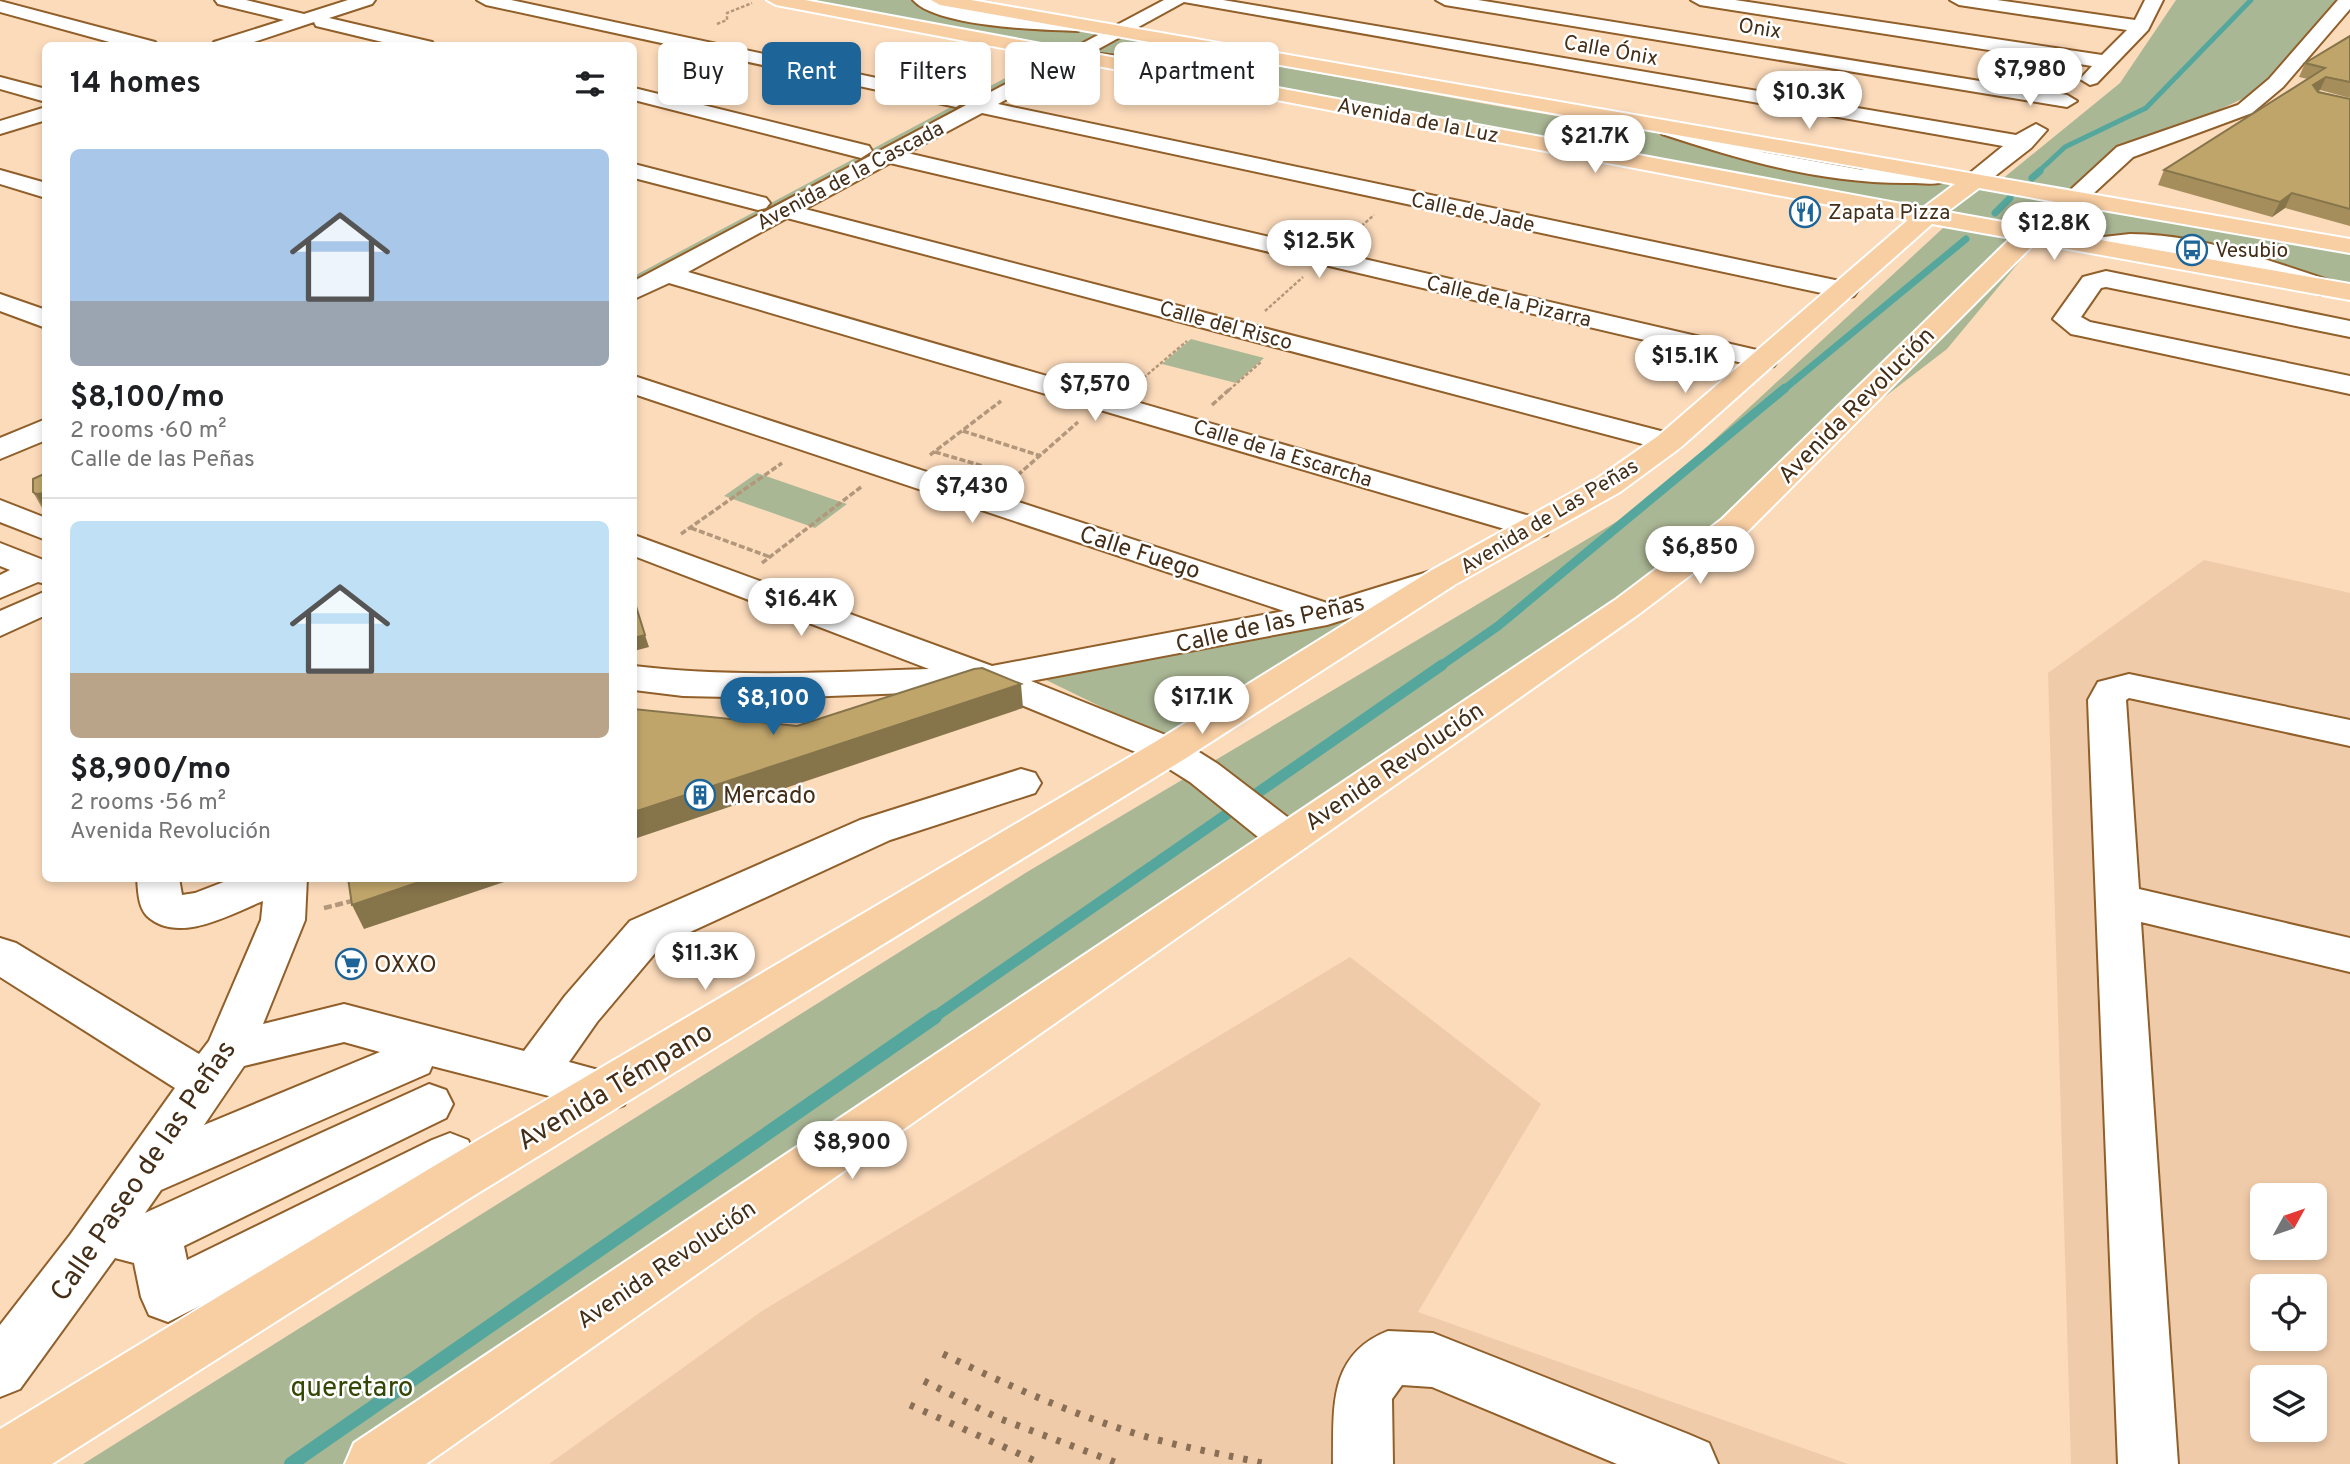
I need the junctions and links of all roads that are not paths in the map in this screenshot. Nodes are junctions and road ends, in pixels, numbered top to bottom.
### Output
1 (224, 0) edge
2 (486, 0) edge
3 (776, 0) edge
4 (922, 0) edge
5 (940, 0) edge
6 (1146, 0) edge
7 (1177, 0) edge
8 (1192, 0) edge
9 (1446, 0) edge
10 (1700, 0) edge
11 (1959, 0) edge
12 (2154, 0) edge
13 (2348, 0) edge
14 (373, 2) edge
15 (0, 6) edge
16 (314, 21) junction
17 (2141, 26) junction
18 (1088, 40) junction
19 (257, 41) edge
20 (133, 42) edge
21 (407, 42) edge
22 (2106, 62) junction
23 (0, 83) edge
24 (875, 83) edge
25 (991, 91) edge
26 (637, 95) edge
27 (42, 97) edge
28 (42, 99) edge
29 (2067, 101) junction
30 (963, 105) edge
31 (976, 105) edge
32 (42, 114) edge
33 (0, 115) edge
34 (1806, 119) dead end
35 (1664, 127) junction
36 (0, 128) edge
37 (2023, 143) junction
38 (1774, 147) junction
39 (873, 153) junction
40 (637, 172) edge
41 (0, 177) edge
42 (1956, 183) junction
43 (42, 190) edge
44 (2070, 202) junction
45 (771, 207) junction
46 (1932, 212) junction
47 (2035, 230) junction
48 (2350, 246) edge
49 (637, 265) edge
50 (667, 274) junction
51 (637, 289) edge
52 (1845, 290) junction
53 (2350, 292) edge
54 (2079, 300) junction
55 (0, 302) edge
56 (42, 318) edge
57 (2350, 329) edge
58 (2350, 353) edge
59 (1764, 360) junction
60 (2350, 385) edge
61 (637, 386) edge
62 (42, 430) edge
63 (1669, 442) junction
64 (0, 450) edge
65 (0, 510) edge
66 (1535, 527) junction
67 (42, 528) edge
68 (637, 546) edge
69 (0, 554) edge
70 (1444, 577) junction
71 (42, 581) edge
72 (0, 588) edge
73 (1327, 614) junction
74 (0, 625) edge
75 (637, 678) edge
76 (989, 678) junction
77 (2350, 733) edge
78 (1186, 762) junction
79 (1021, 783) dead end
80 (1273, 828) junction
81 (159, 882) edge
82 (282, 892) edge
83 (2117, 900) junction
84 (0, 955) edge
85 (2350, 955) edge
86 (217, 1067) junction
87 (415, 1068) junction
88 (535, 1073) junction
89 (607, 1091) junction
90 (451, 1168) junction
91 (144, 1174) junction
92 (155, 1234) junction
93 (89, 1252) junction
94 (0, 1370) edge
95 (0, 1463) edge
96 (375, 1464) edge
97 (1363, 1464) edge
98 (1688, 1464) edge
99 (2148, 1464) edge

1 - 16 street
2 - 24 street, Calle de Jade
3 - 18 main road, Avenida de la Luz
4 - 18 street
5 - 18 main road, Avenida de la Luz
6 - 18 street, Avenida de la Cascada
7 - 18 street, Avenida de la Cascada
8 - 37 street, Calle Ónix
9 - 29 street, Onix
10 - 22 street
11 - 17 street
12 - 17 street
13 - 44 street, Avenida Revolución
14 - 16 street
15 - 20 street
16 - 19 street
16 - 21 street
17 - 22 street
18 - 25 street, Avenida de la Cascada
18 - 35 main road, Avenida de la Luz
18 - 46 main road, Avenida de la Luz
22 - 29 street
23 - 27 street
26 - 39 street, Calle de la Pizarra
28 - 33 street
29 - 37 street
30 - 39 street, Avenida de la Cascada
31 - 52 street, Calle de Jade
32 - 36 street
34 - 38 street
35 - 38 main road, Avenida de la Luz
35 - 38 street
35 - 42 street
37 - 42 street
38 - 42 main road, Avenida de la Luz
39 - 45 street, Avenida de la Cascada
39 - 59 street, Calle de la Pizarra
40 - 45 street, Calle del Risco
41 - 43 street
42 - 44 main road, Avenida de la Luz
42 - 46 main road, Avenida de Las Peñas
44 - 47 main road, Avenida Revolución
44 - 48 main road, Avenida de la Luz
45 - 49 street, Avenida de la Cascada
45 - 50 street, Avenida de la Cascada
45 - 63 street, Calle del Risco
46 - 47 main road, Avenida de la Luz
46 - 52 main road, Avenida de Las Peñas
47 - 53 main road, Avenida de la Luz
47 - 80 main road, Avenida Revolución
50 - 51 street, Avenida de la Cascada
50 - 66 street, Calle de la Escarcha
52 - 59 main road, Avenida de Las Peñas
54 - 57 street
54 - 58 street
54 - 60 street
55 - 56 street
59 - 63 main road, Avenida de Las Peñas
61 - 73 street, Calle Fuego
62 - 64 street
63 - 66 main road, Avenida de Las Peñas
65 - 67 street
66 - 70 main road, Avenida de Las Peñas
68 - 76 street
69 - 71 street
70 - 73 street, Calle de las Peñas
70 - 78 main road, Avenida Témpano
71 - 72 street
71 - 74 street
73 - 76 street, Calle de las Peñas
75 - 76 street, Calle de las Peñas
76 - 78 street
77 - 83 street
78 - 80 street
78 - 89 main road, Avenida Témpano
79 - 88 street
80 - 96 main road, Avenida Revolución
81 - 82 street
82 - 86 street, Calle Paseo de las Peñas
83 - 85 street
83 - 99 street
84 - 86 street
86 - 87 street
86 - 91 street, Calle Paseo de las Peñas
87 - 88 street
87 - 90 street
87 - 91 street
87 - 92 street
88 - 89 street
89 - 90 main road, Avenida Témpano
90 - 92 street
90 - 95 main road, Avenida Témpano
91 - 93 street, Calle Paseo de las Peñas
92 - 93 street
93 - 94 street, Calle Paseo de las Peñas
97 - 98 street

